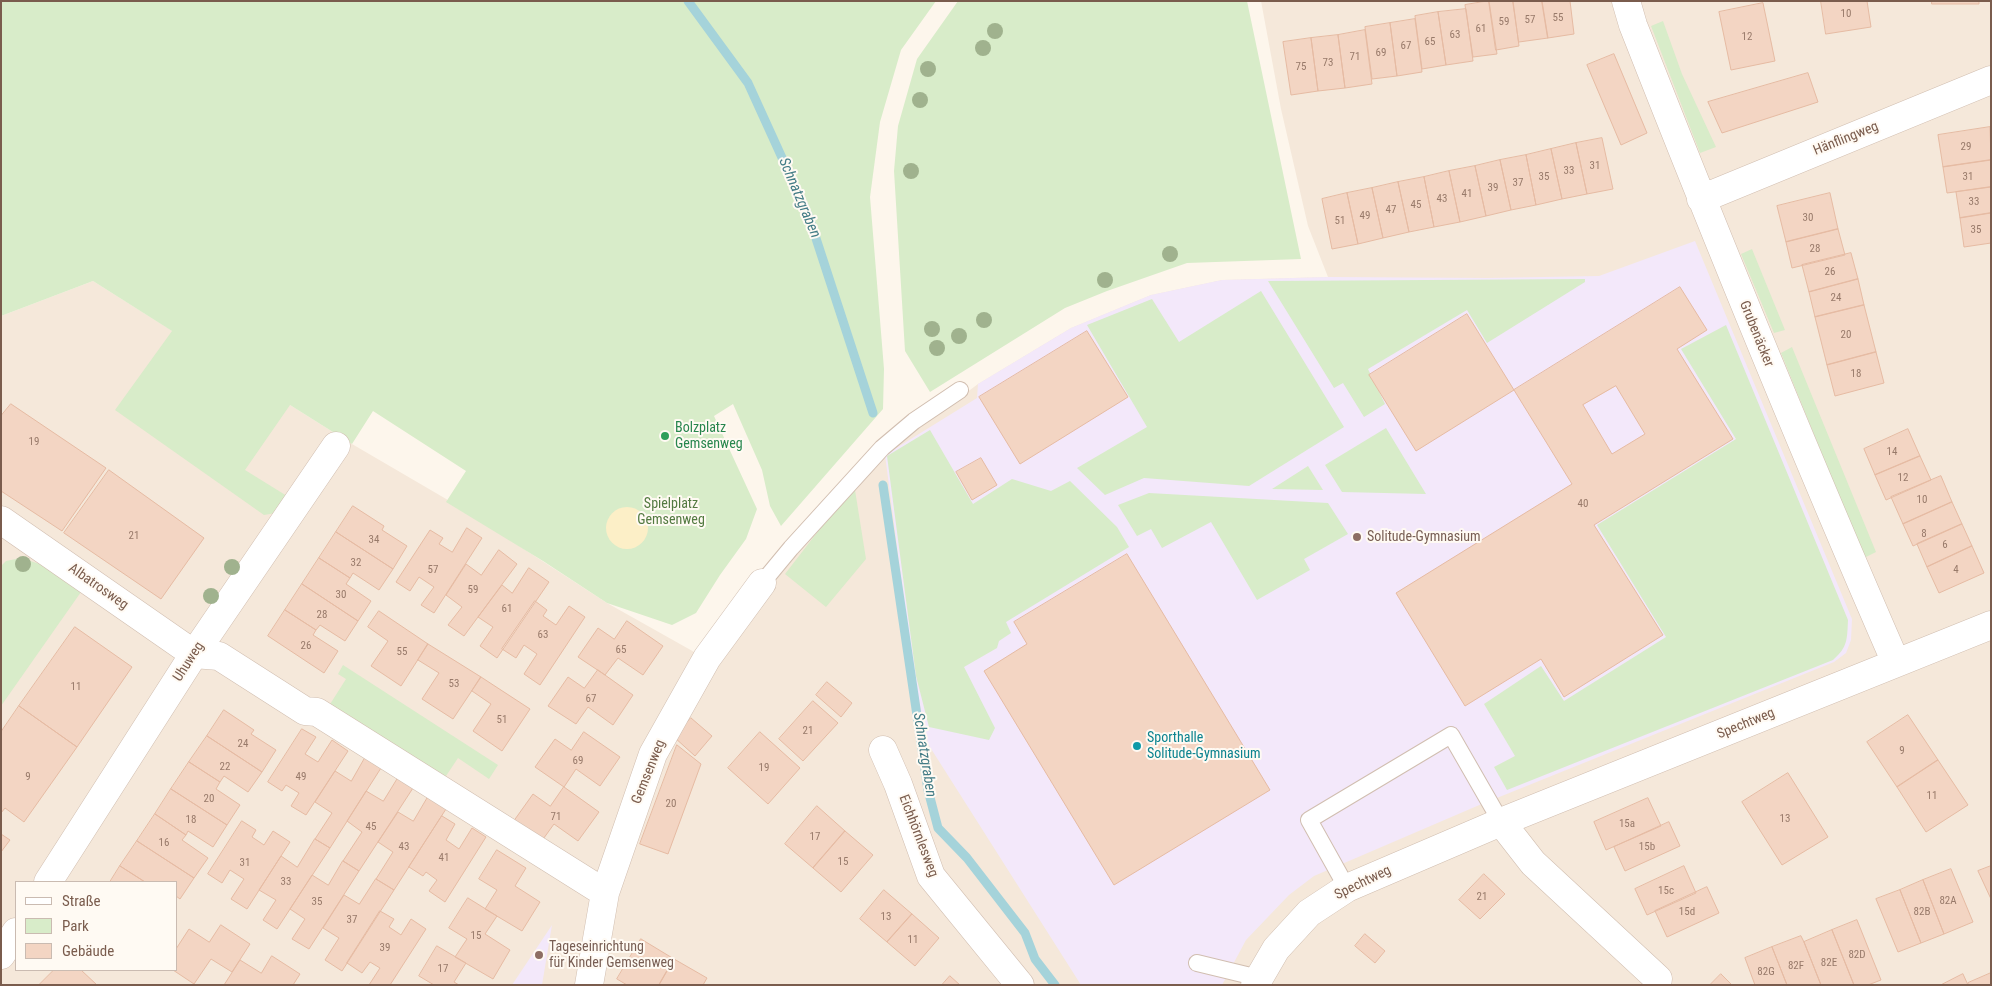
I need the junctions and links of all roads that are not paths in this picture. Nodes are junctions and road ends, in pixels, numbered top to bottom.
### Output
1 (1626, 1) edge
2 (1991, 80) edge
3 (1701, 199) junction
4 (960, 390) dead end
5 (336, 446) dead end
6 (2, 522) edge
7 (762, 583) joint
8 (1991, 625) edge
9 (194, 654) junction
10 (1896, 664) junction
11 (882, 750) dead end
12 (1501, 822) junction
13 (49, 881) edge
14 (1347, 888) junction
15 (605, 893) junction
16 (15, 934) edge
17 (1, 955) edge
18 (1198, 963) dead end
19 (1658, 979) dead end
20 (1257, 982) edge
21 (589, 985) edge
22 (1020, 985) edge

1 - 3 street, Grubenäcker
2 - 3 street, Hänflingweg
3 - 10 street, Grubenäcker
4 - 7 lane
5 - 9 street, Uhuweg
6 - 9 street, Albatrosweg
7 - 15 street, Gemsenweg
8 - 10 street, Spechtweg
9 - 13 street, Uhuweg
9 - 15 street
10 - 12 street, Spechtweg
11 - 22 street, Eichhörnlesweg
12 - 14 street, Spechtweg
12 - 14 lane
12 - 19 street
14 - 20 street, Spechtweg
15 - 21 street, Gemsenweg
16 - 17 street
18 - 20 lane

